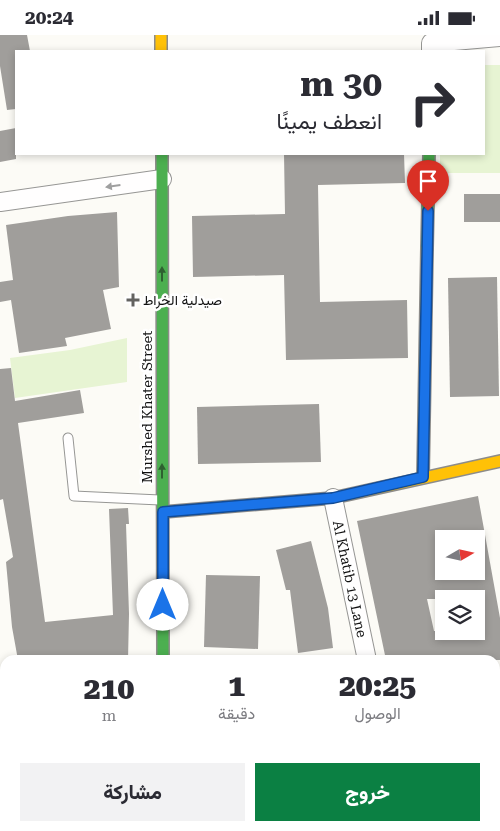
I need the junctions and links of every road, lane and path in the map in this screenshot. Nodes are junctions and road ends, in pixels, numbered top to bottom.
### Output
1 (161, 35) edge
2 (500, 37) edge
3 (162, 50) edge
4 (431, 50) edge
5 (162, 155) edge
6 (429, 155) edge
7 (162, 179) junction
8 (0, 202) edge
9 (68, 438) dead end
10 (500, 461) edge
11 (423, 477) junction
12 (333, 498) junction
13 (163, 506) junction
14 (163, 655) edge
15 (366, 655) edge

1 - 3 street
2 - 4 street
5 - 7 street, Murshed Khater Street
6 - 11 street
7 -> 8 street
13 -> 7 street, Murshed Khater Street
9 - 13 lane
10 - 11 street
11 - 12 street
12 - 13 street
12 - 15 street, Al Khatib 13 Lane
13 - 14 street, Murshed Khater Street

